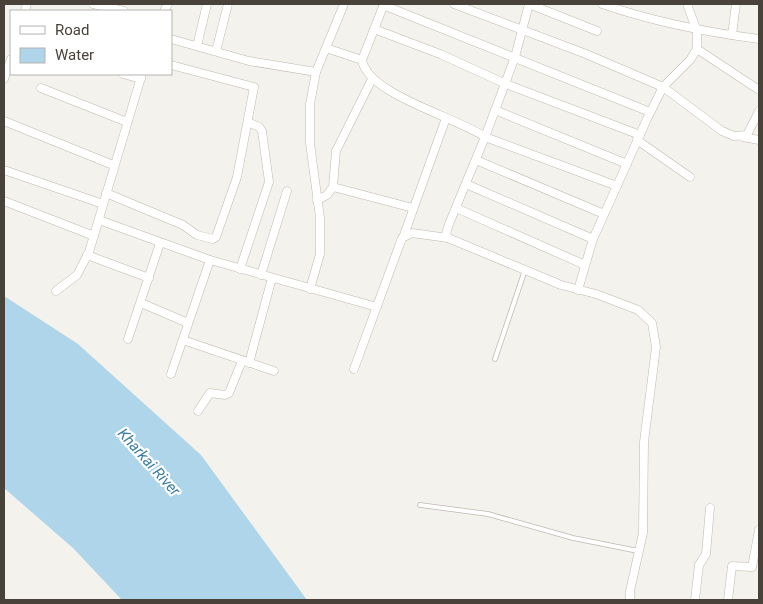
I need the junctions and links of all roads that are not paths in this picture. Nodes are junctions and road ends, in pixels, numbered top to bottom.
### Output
1 (93, 4) edge
2 (207, 4) edge
3 (228, 4) edge
4 (344, 4) edge
5 (454, 4) edge
6 (529, 4) edge
7 (602, 4) edge
8 (631, 4) edge
9 (687, 4) edge
10 (736, 4) edge
11 (384, 5) edge
12 (120, 10) edge
13 (630, 13) junction
14 (374, 29) junction
15 (597, 31) dead end
16 (697, 31) junction
17 (523, 32) junction
18 (732, 35) junction
19 (172, 38) edge
20 (759, 39) edge
21 (197, 46) junction
22 (326, 48) junction
23 (697, 49) junction
24 (216, 51) junction
25 (515, 57) junction
26 (362, 60) junction
27 (10, 62) edge
28 (172, 65) edge
29 (316, 72) junction
30 (141, 76) edge
31 (4, 79) edge
32 (372, 79) junction
33 (506, 84) junction
34 (663, 87) junction
35 (41, 88) dead end
36 (759, 90) edge
37 (495, 110) junction
38 (759, 111) edge
39 (650, 112) junction
40 (446, 118) junction
41 (4, 121) edge
42 (126, 122) junction
43 (248, 122) junction
44 (485, 137) junction
45 (741, 137) junction
46 (638, 138) junction
47 (759, 140) edge
48 (476, 160) junction
49 (114, 164) junction
50 (627, 164) junction
51 (4, 170) edge
52 (690, 177) dead end
53 (466, 184) junction
54 (617, 186) junction
55 (333, 187) junction
56 (287, 192) dead end
57 (106, 193) junction
58 (317, 200) junction
59 (4, 201) edge
60 (103, 204) junction
61 (413, 208) junction
62 (456, 208) junction
63 (604, 214) junction
64 (99, 220) junction
65 (404, 235) junction
66 (94, 236) junction
67 (448, 238) junction
68 (593, 239) junction
69 (160, 243) junction
70 (87, 255) junction
71 (210, 260) junction
72 (585, 265) junction
73 (240, 269) junction
74 (525, 270) junction
75 (261, 275) junction
76 (149, 278) junction
77 (272, 278) junction
78 (310, 288) junction
79 (578, 290) junction
80 (56, 291) dead end
81 (141, 303) junction
82 (377, 308) junction
83 (188, 323) junction
84 (128, 340) dead end
85 (183, 340) junction
86 (495, 359) dead end
87 (246, 362) junction
88 (354, 369) dead end
89 (274, 372) dead end
90 (171, 374) dead end
91 (198, 411) dead end
92 (420, 505) dead end
93 (710, 508) dead end
94 (759, 530) edge
95 (640, 552) junction
96 (630, 600) edge
97 (695, 600) edge
98 (728, 600) edge

1 - 12 street
2 - 21 street
3 - 24 street
4 - 22 street
5 - 17 street
6 - 15 street
6 - 17 street
7 - 13 street
8 - 13 street
9 - 16 street
10 - 18 street
11 - 14 street
11 - 25 street
13 - 16 street
14 - 26 street
14 - 33 street
16 - 18 street
16 - 23 street
17 - 25 street
17 - 34 street
18 - 20 street
19 - 21 street
21 - 24 street
22 - 26 street
22 - 29 street
23 - 34 street
23 - 36 street
24 - 29 street
25 - 33 street
25 - 39 street
26 - 32 street
27 - 31 street
28 - 43 street
29 - 58 street
30 - 42 street
32 - 40 street
32 - 55 street
33 - 37 street
33 - 46 street
34 - 39 street
34 - 45 street
35 - 42 street
37 - 44 street
37 - 50 street
38 - 45 street
39 - 46 street
40 - 44 street
40 - 61 street
41 - 49 street
42 - 49 street
43 - 57 street
43 - 73 street
44 - 48 street
44 - 54 street
45 - 47 street
46 - 50 street
46 - 52 street
48 - 53 street
48 - 63 street
49 - 57 street
50 - 54 street
51 - 60 street
53 - 62 street
53 - 68 street
54 - 63 street
55 - 58 street
55 - 61 street
56 - 75 street
57 - 60 street
58 - 78 street
59 - 66 street
60 - 64 street
61 - 65 street
62 - 67 street
62 - 72 street
63 - 68 street
64 - 66 street
64 - 69 street
65 - 67 street
65 - 82 street
66 - 70 street
67 - 74 street
68 - 72 street
69 - 71 street
69 - 76 street
70 - 76 street
70 - 80 street
71 - 73 street
71 - 83 street
72 - 79 street
73 - 75 street
74 - 79 street
74 - 86 lane
75 - 77 street
76 - 81 street
77 - 78 street
77 - 87 street
78 - 82 street
79 - 95 street
81 - 83 street
81 - 84 street
82 - 88 street
83 - 85 street
85 - 87 street
85 - 90 street
87 - 89 street
87 - 91 street
92 - 95 lane
93 - 97 street
94 - 98 street
95 - 96 street

